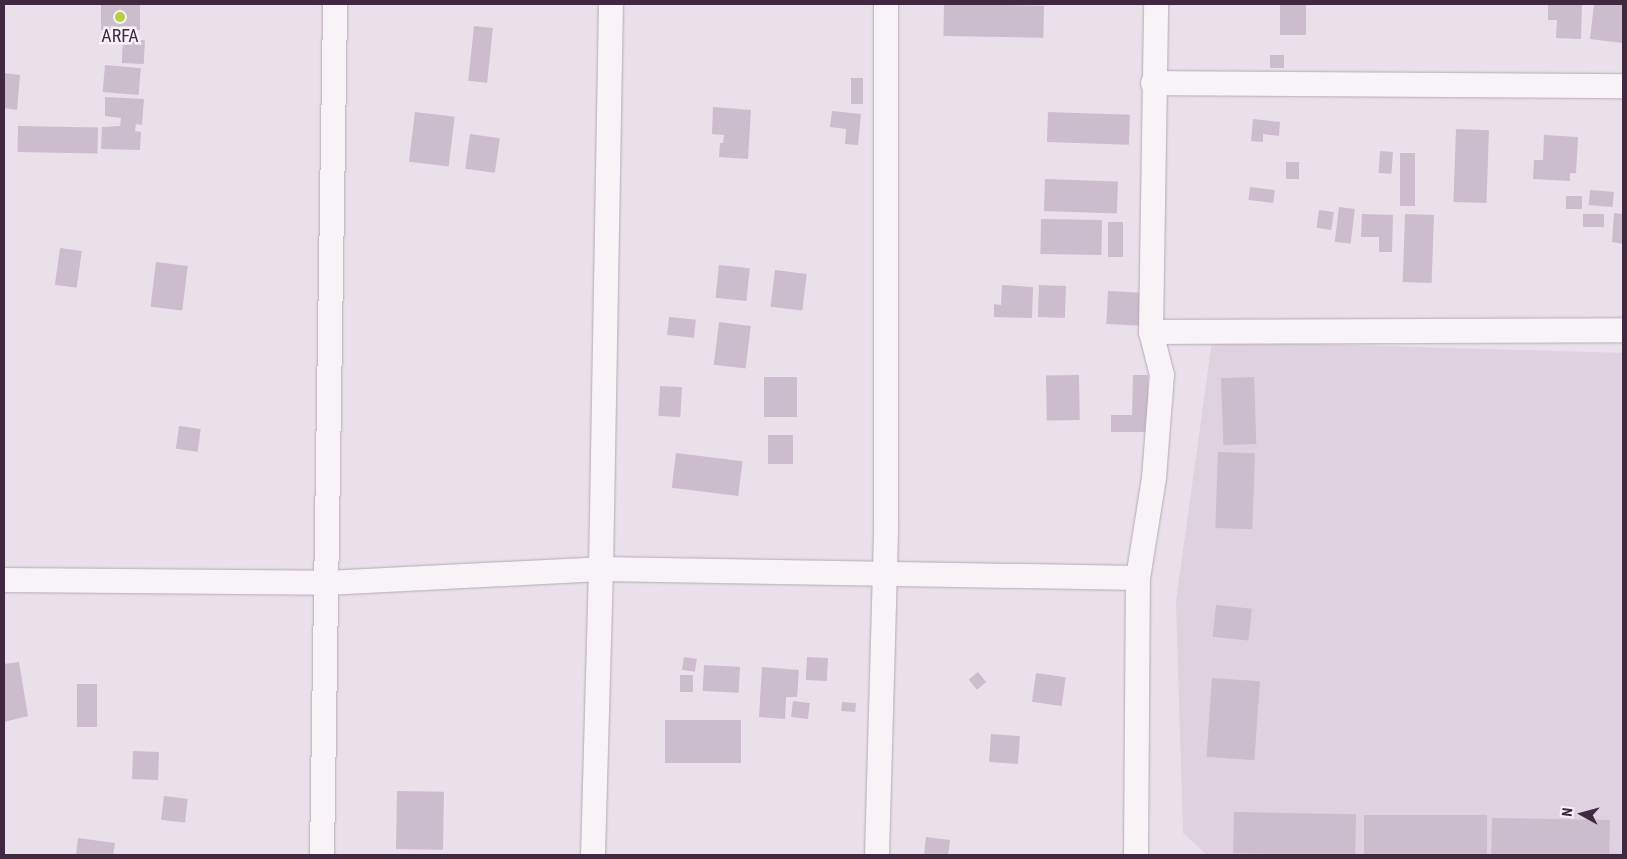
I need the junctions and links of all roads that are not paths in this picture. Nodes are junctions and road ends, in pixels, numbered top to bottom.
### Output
1 (335, 4) edge
2 (611, 4) edge
3 (886, 4) edge
4 (1156, 4) edge
5 (1153, 83) junction
6 (1623, 86) edge
7 (1623, 330) edge
8 (1151, 332) junction
9 (601, 570) junction
10 (885, 574) junction
11 (1138, 578) junction
12 (4, 580) edge
13 (327, 583) junction
14 (322, 855) edge
15 (592, 855) edge
16 (876, 855) edge
17 (1136, 855) edge

1 - 13 street
2 - 9 street
3 - 10 street
4 - 5 street
5 - 6 street
5 - 8 street
7 - 8 street
8 - 11 street
9 - 10 street
9 - 13 street
9 - 15 street
10 - 11 street
10 - 16 street
11 - 17 street
12 - 13 street
13 - 14 street

